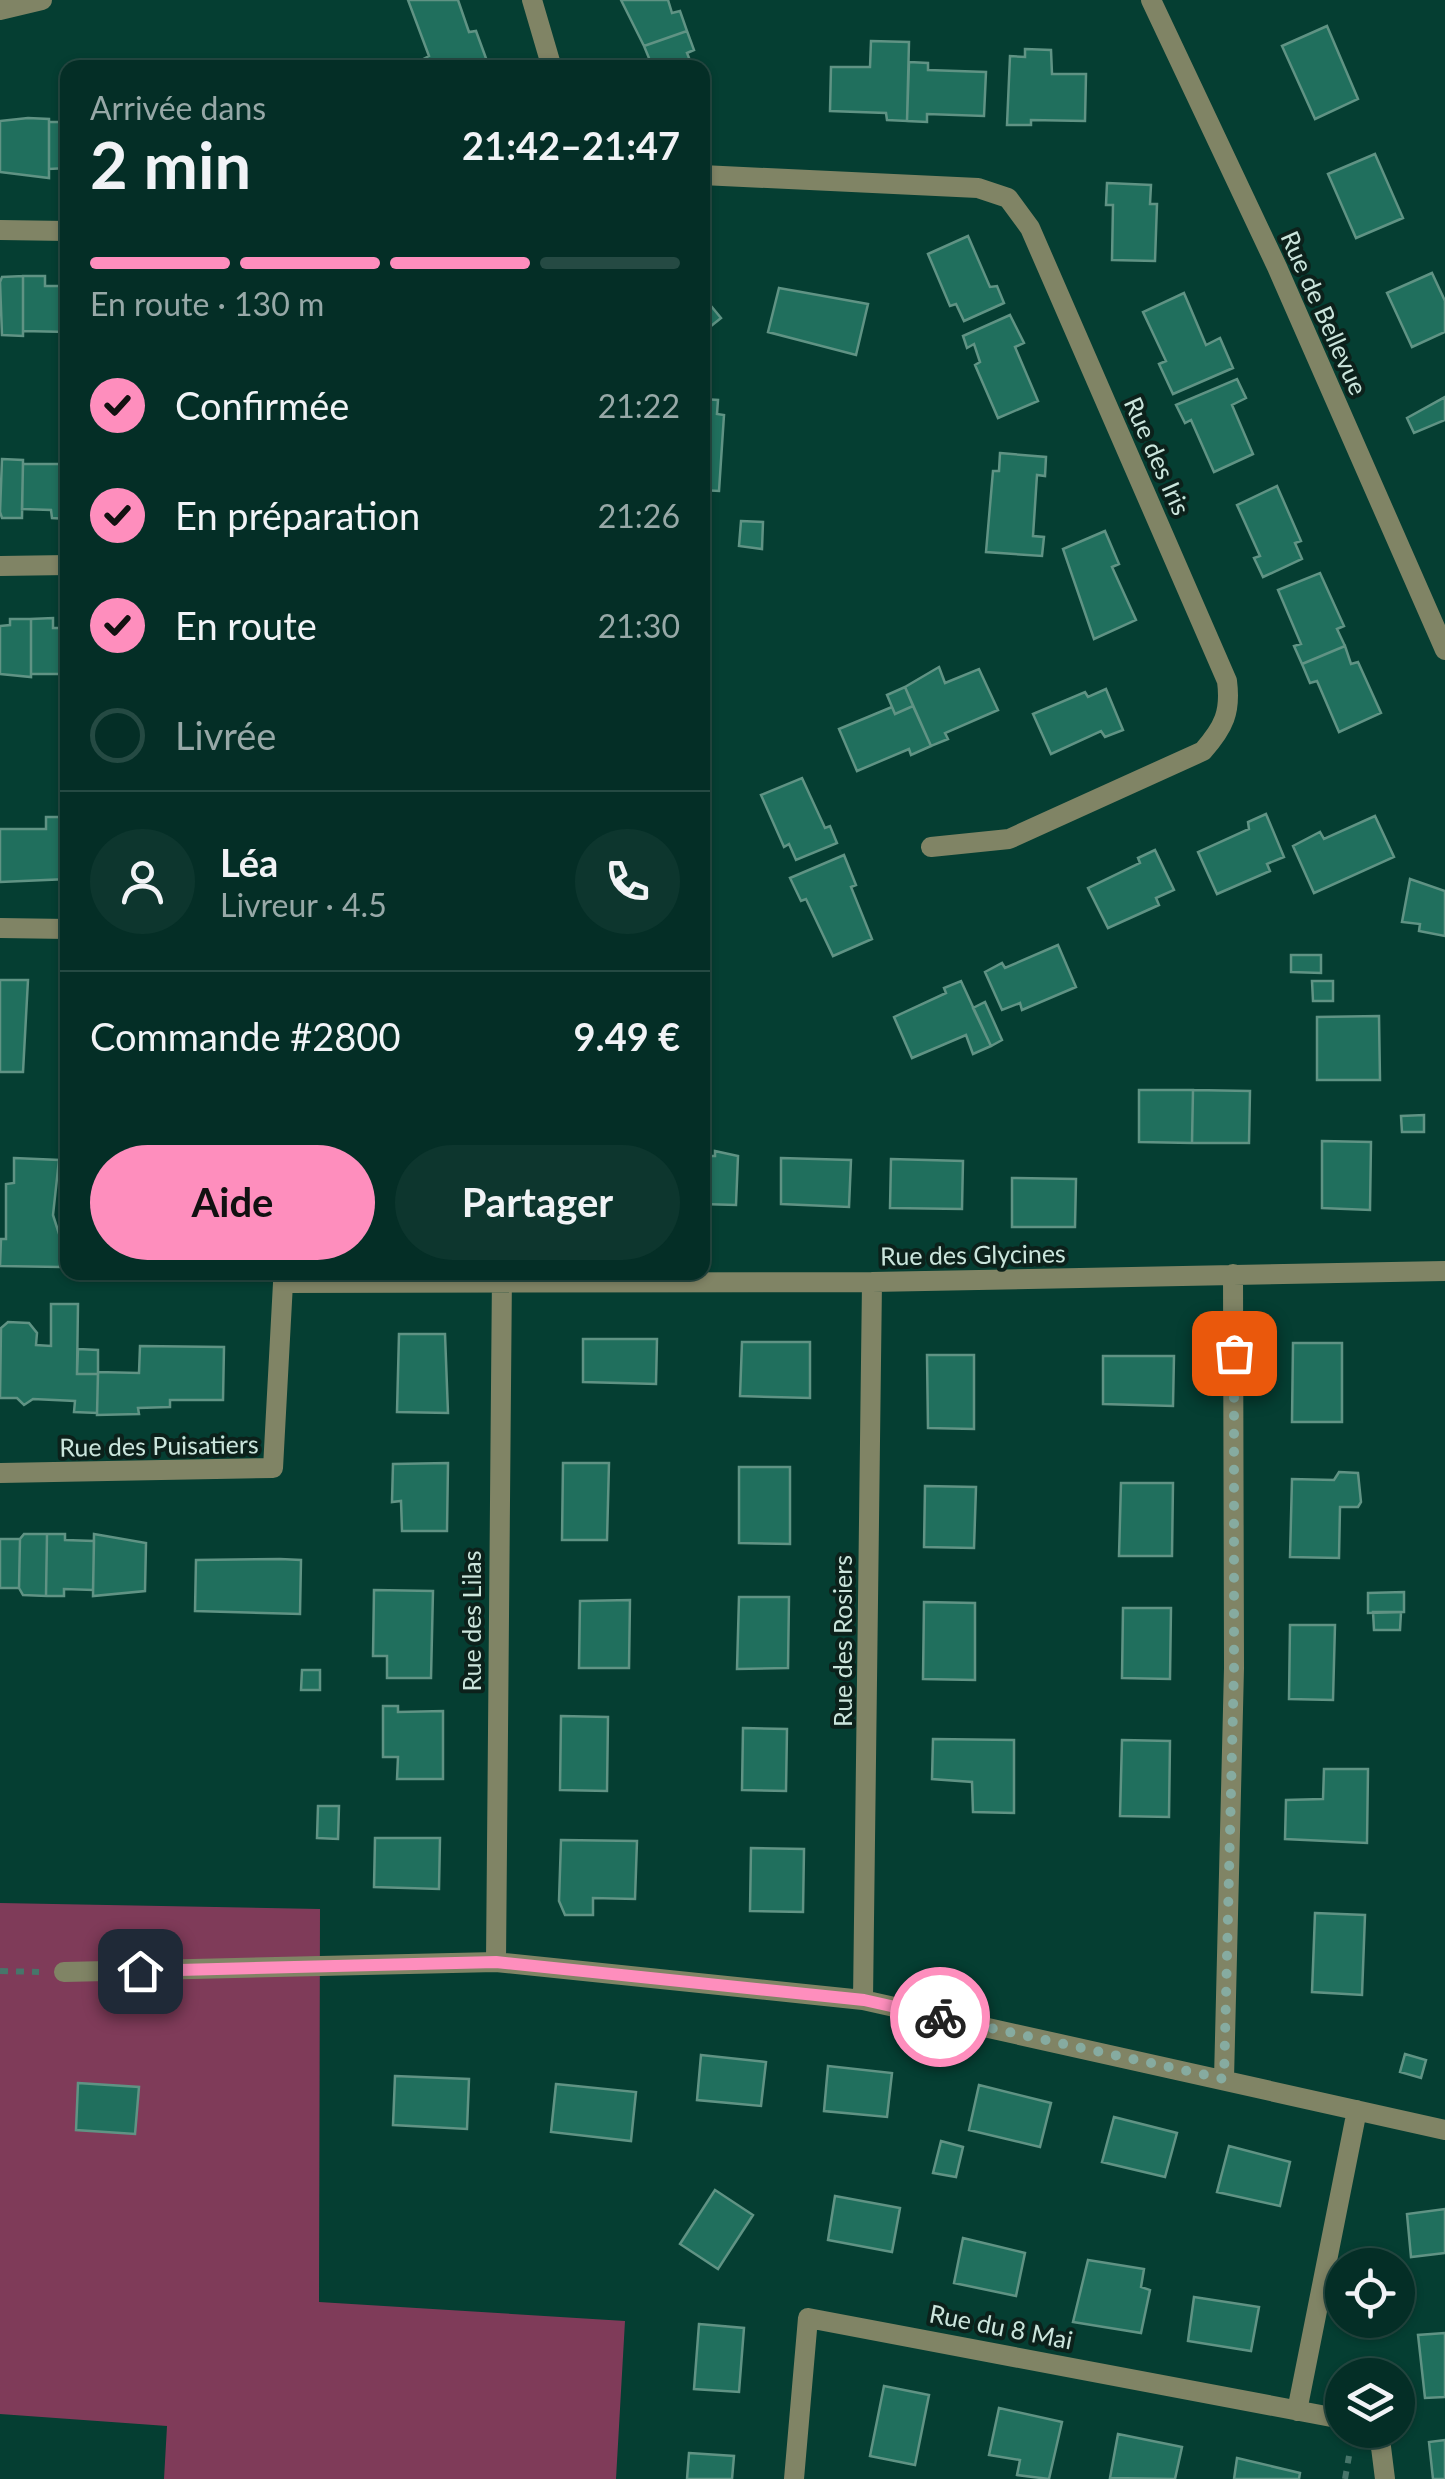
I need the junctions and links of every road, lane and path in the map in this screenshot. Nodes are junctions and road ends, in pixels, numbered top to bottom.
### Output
1 (42, 0) edge
2 (532, 0) edge
3 (1152, 0) edge
4 (0, 10) edge
5 (550, 60) edge
6 (710, 176) edge
7 (0, 230) edge
8 (60, 231) edge
9 (60, 565) edge
10 (0, 566) edge
11 (1445, 650) edge
12 (931, 847) dead end
13 (0, 928) edge
14 (60, 929) edge
15 (1445, 1271) edge
16 (1234, 1274) junction
17 (283, 1280) edge
18 (502, 1280) edge
19 (710, 1280) edge
20 (872, 1282) junction
21 (0, 1473) edge
22 (496, 1962) junction
23 (64, 1972) dead end
24 (864, 2000) junction
25 (1224, 2079) junction
26 (1357, 2110) junction
27 (1445, 2130) edge
28 (1297, 2410) junction
29 (1325, 2416) edge
30 (1381, 2448) edge
31 (794, 2479) edge
32 (1385, 2479) edge

1 - 4 street
2 - 5 street
3 - 11 street, Rue de Bellevue
6 - 12 street, Rue des Iris
7 - 8 street
9 - 10 street
13 - 14 street
15 - 16 street, Rue des Glycines
16 - 20 street, Rue des Glycines
16 - 25 street
17 - 21 street, Rue des Puisatiers
18 - 22 street, Rue des Lilas
19 - 20 street, Rue des Glycines
20 - 24 street, Rue des Rosiers
22 - 23 street
22 - 24 street
24 - 25 street
25 - 26 street
26 - 27 street
26 - 28 street
28 - 29 street, Rue du 8 Mai
28 - 31 street, Rue du 8 Mai
30 - 32 street

